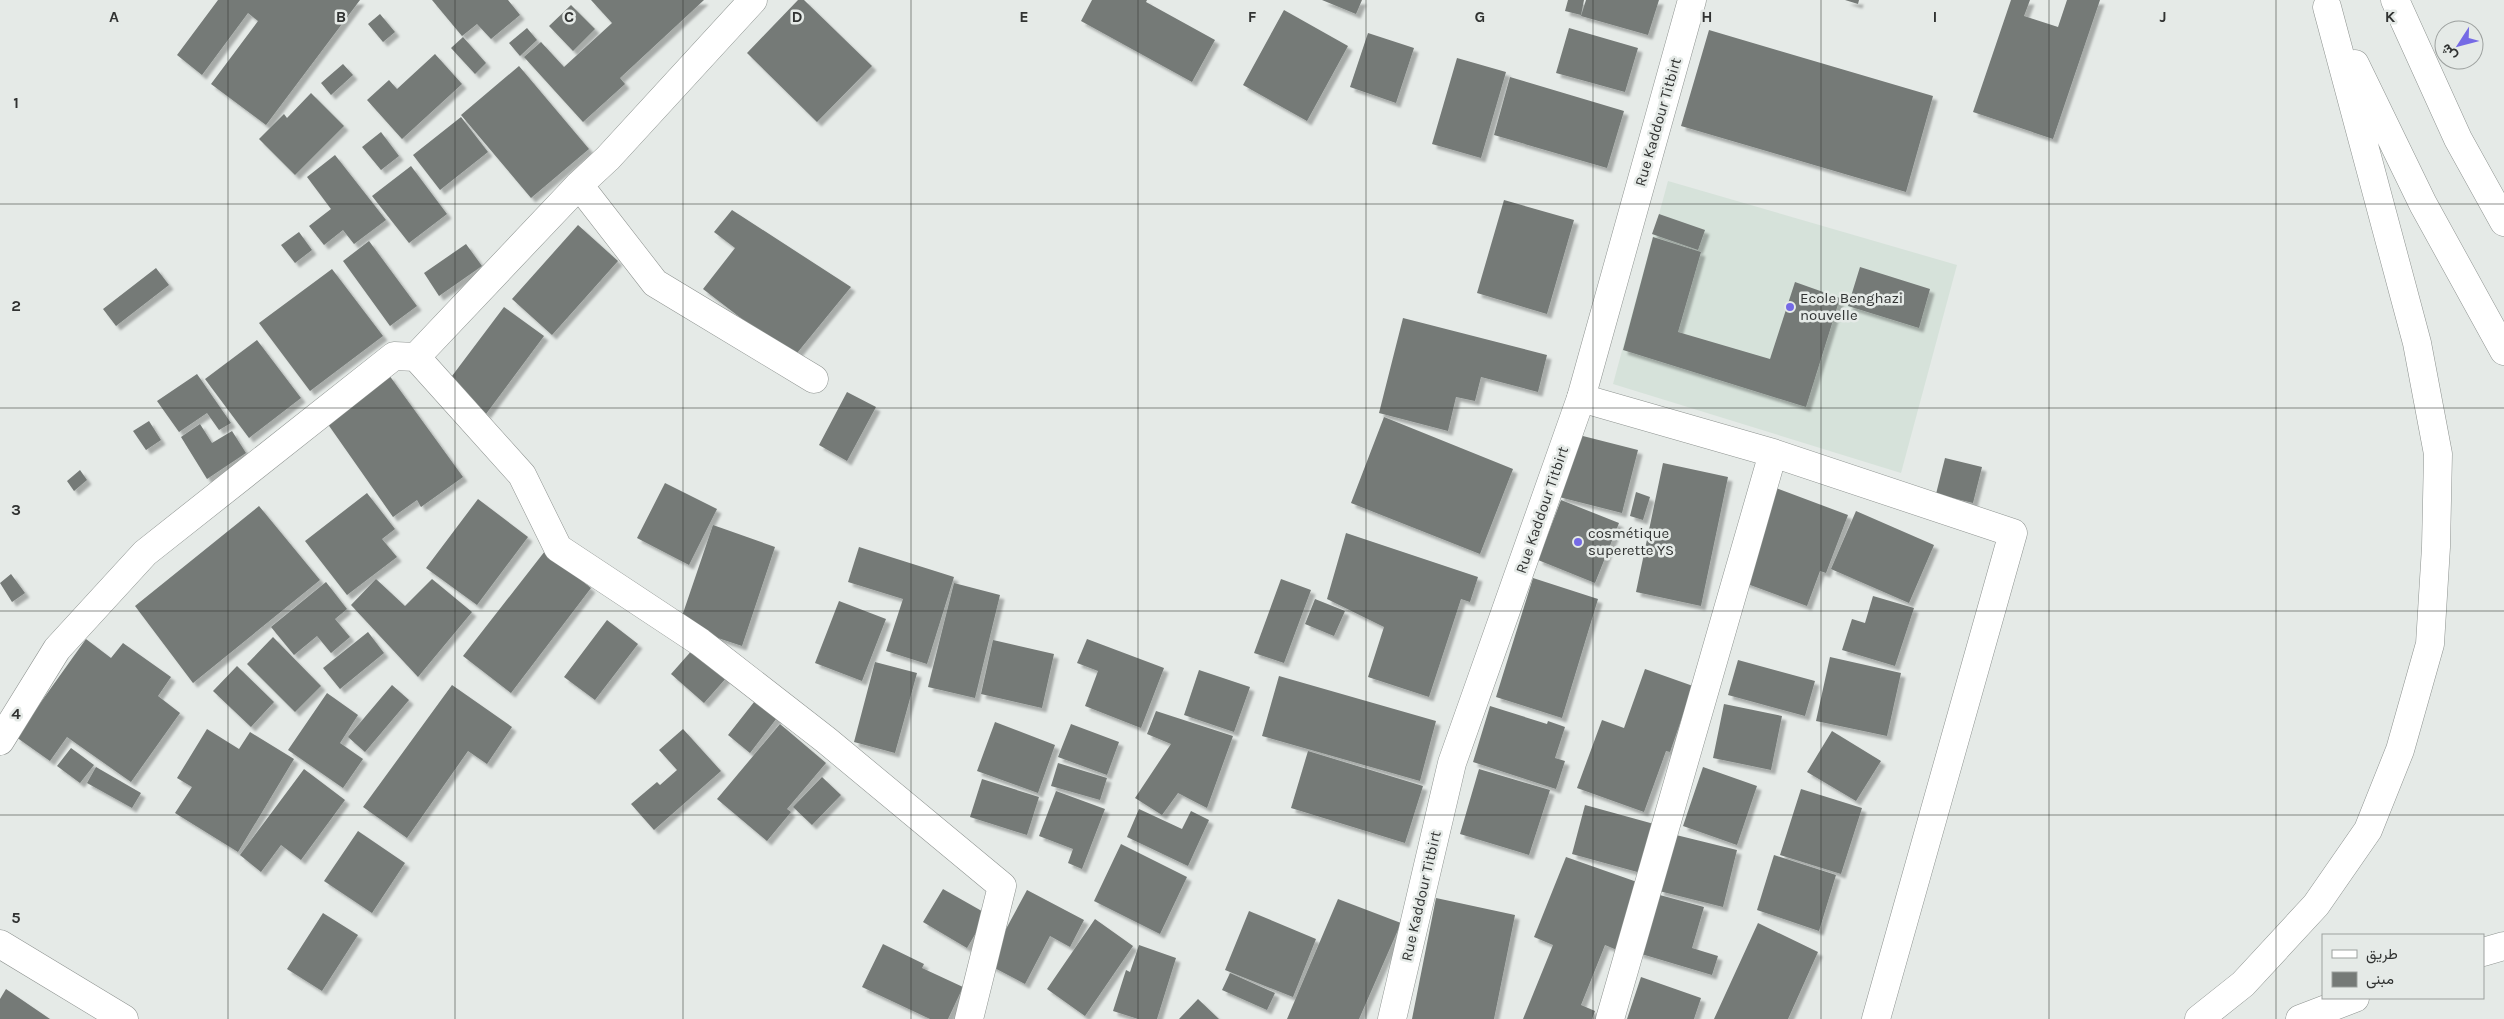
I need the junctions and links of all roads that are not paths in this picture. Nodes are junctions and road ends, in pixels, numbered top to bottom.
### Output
1 (753, 0) edge
2 (1692, 0) edge
3 (2395, 0) edge
4 (2325, 4) edge
5 (579, 185) junction
6 (2504, 222) edge
7 (2504, 351) edge
8 (416, 357) junction
9 (814, 379) dead end
10 (1582, 398) junction
11 (1773, 453) junction
12 (0, 741) edge
13 (0, 944) edge
14 (2504, 946) edge
15 (2484, 952) edge
16 (2352, 999) edge
17 (124, 1019) edge
18 (969, 1019) edge
19 (1392, 1019) edge
20 (1610, 1019) edge
21 (1876, 1019) edge
22 (2200, 1019) edge
23 (2300, 1019) edge

1 - 5 main road
2 - 10 main road, Rue Kaddour Titbirt
3 - 6 main road
4 - 7 main road
4 - 22 main road
5 - 8 main road
5 - 9 main road
8 - 12 main road
8 - 18 main road
10 - 11 main road
10 - 19 main road, Rue Kaddour Titbirt
11 - 20 main road
11 - 21 main road
13 - 17 main road
14 - 15 main road
16 - 23 main road

